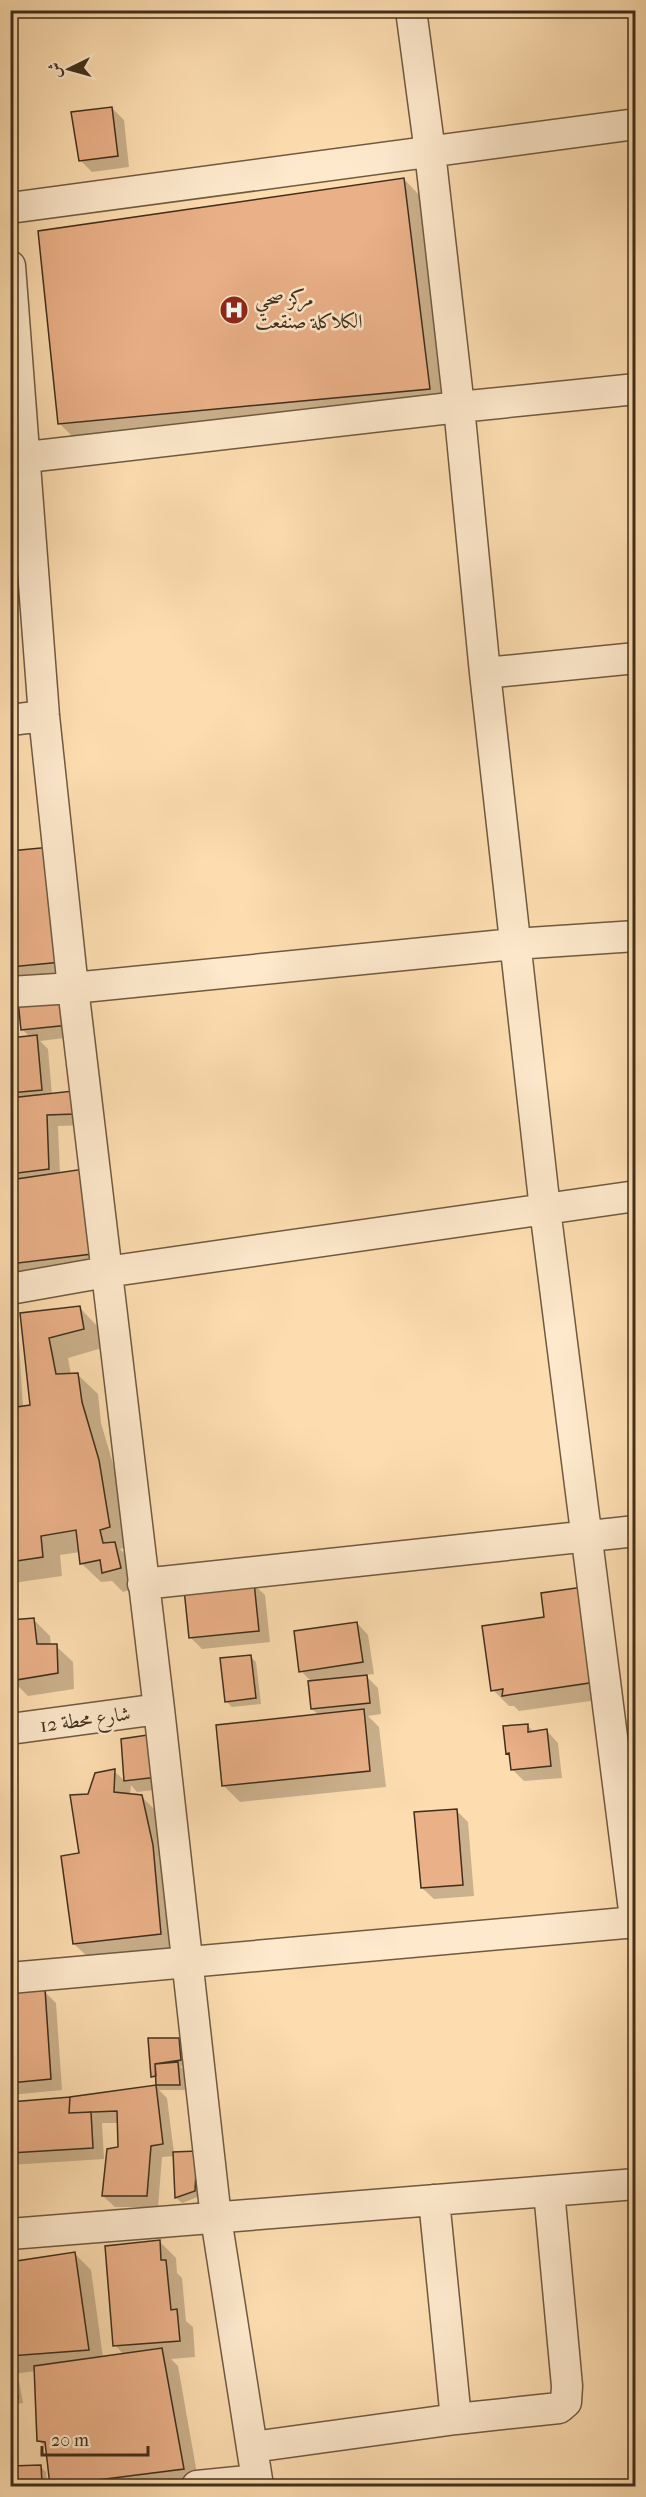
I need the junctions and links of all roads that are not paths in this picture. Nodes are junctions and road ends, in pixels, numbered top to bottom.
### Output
1 (411, 10) edge
2 (636, 124) edge
3 (430, 152) junction
4 (10, 208) edge
5 (10, 266) edge
6 (636, 389) edge
7 (459, 407) junction
8 (17, 458) edge
9 (636, 658) edge
10 (485, 673) junction
11 (44, 716) junction
12 (10, 720) edge
13 (636, 936) edge
14 (514, 944) junction
15 (73, 988) junction
16 (10, 992) edge
17 (636, 1196) edge
18 (545, 1209) junction
19 (106, 1272) junction
20 (10, 1289) edge
21 (636, 1531) edge
22 (586, 1535) junction
23 (143, 1584) junction
24 (159, 1709) junction
25 (10, 1729) edge
26 (635, 1923) edge
27 (188, 1962) junction
28 (10, 1978) edge
29 (636, 2184) edge
30 (549, 2191) junction
31 (434, 2200) junction
32 (216, 2218) junction
33 (10, 2234) edge
34 (456, 2419) junction
35 (253, 2447) junction
36 (258, 2483) edge
37 (198, 2487) edge

1 - 3 street
2 - 3 street
3 - 4 street
3 - 7 street
5 - 8 street
6 - 7 street
7 - 8 street
7 - 10 street
8 - 11 street
9 - 10 street
10 - 14 street
11 - 12 street
11 - 15 street
13 - 14 street
14 - 15 street
14 - 18 street
15 - 16 street
15 - 19 street
17 - 18 street
18 - 19 street
18 - 22 street
19 - 20 street
19 - 23 street
21 - 22 street
22 - 23 street
22 - 26 street
23 - 24 street
24 - 25 street, شارع محطة 12
24 - 27 street
26 - 27 street
27 - 28 street
27 - 32 street
29 - 30 street
30 - 31 street
30 - 34 street
31 - 32 street
31 - 34 street
32 - 33 street
32 - 35 street
34 - 35 street
35 - 36 street
36 - 37 street

